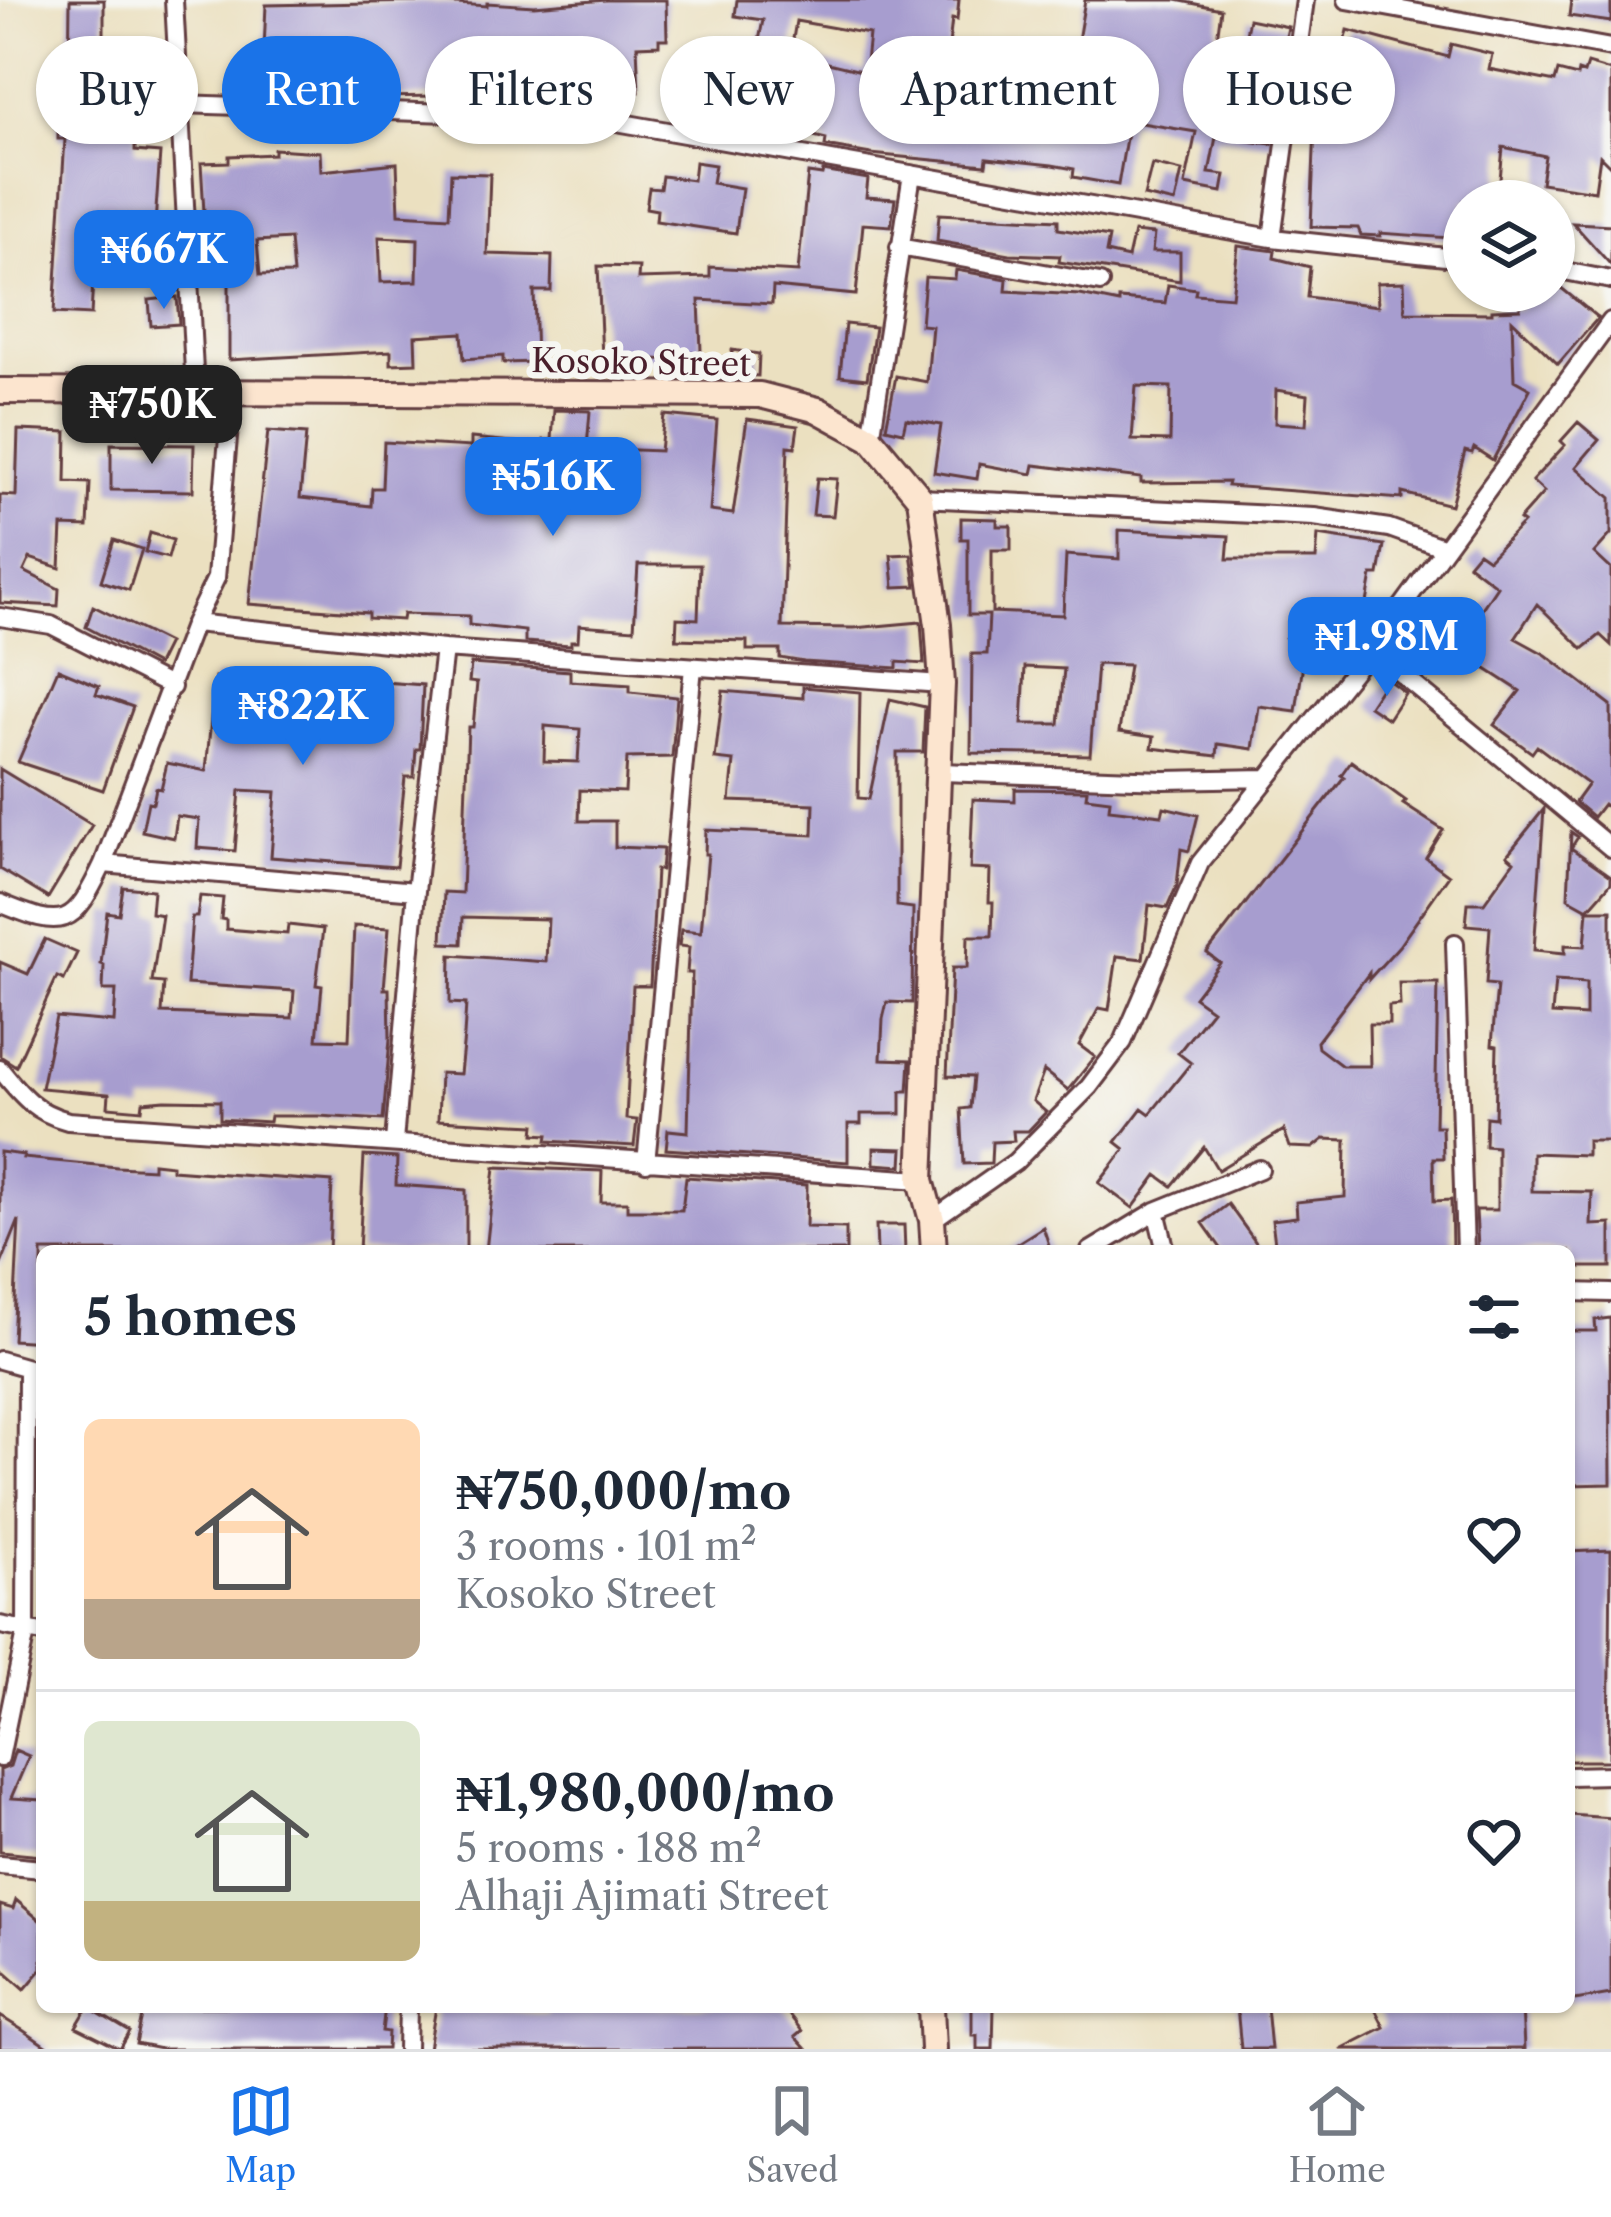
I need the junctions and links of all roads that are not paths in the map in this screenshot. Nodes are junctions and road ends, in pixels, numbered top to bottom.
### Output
1 (174, 0) edge
2 (1305, 0) edge
3 (1347, 0) edge
4 (176, 36) edge
5 (1611, 48) edge
6 (198, 105) edge
7 (182, 144) edge
8 (913, 174) junction
9 (1272, 238) junction
10 (899, 247) junction
11 (1443, 257) edge
12 (1575, 273) edge
13 (1611, 280) edge
14 (1100, 283) dead end
15 (1611, 321) edge
16 (195, 390) junction
17 (0, 391) edge
18 (232, 391) junction
19 (872, 439) junction
20 (920, 498) junction
21 (1442, 547) junction
22 (0, 617) edge
23 (194, 623) junction
24 (444, 649) junction
25 (1371, 649) junction
26 (693, 667) junction
27 (942, 684) junction
28 (172, 687) junction
29 (941, 772) junction
30 (1266, 778) junction
31 (1611, 848) edge
32 (103, 864) junction
33 (416, 892) junction
34 (0, 903) edge
35 (1455, 943) dead end
36 (0, 1069) edge
37 (394, 1142) junction
38 (646, 1163) junction
39 (1260, 1168) dead end
40 (920, 1180) junction
41 (1156, 1211) junction
42 (932, 1220) junction
43 (934, 1245) edge
44 (1100, 1245) edge
45 (1164, 1245) edge
46 (1465, 1245) edge
47 (1575, 1292) edge
48 (1611, 1293) edge
49 (0, 1360) edge
50 (34, 1371) edge
51 (0, 1625) edge
52 (34, 1633) edge
53 (0, 1758) edge
54 (1611, 1775) edge
55 (1575, 1776) edge
56 (0, 1865) edge
57 (36, 1868) edge
58 (408, 2013) edge
59 (931, 2013) edge
60 (407, 2049) edge
61 (933, 2049) edge

1 - 4 street
2 - 9 street
3 - 5 street
6 - 8 street
7 - 16 street
8 - 9 street
8 - 10 street
9 - 11 street
10 - 14 street
10 - 19 street
12 - 13 street
15 - 21 street
16 - 17 street, Kosoko Street
16 - 18 street, Kosoko Street
18 - 19 street, Kosoko Street
18 - 23 street
19 - 20 street, Kosoko Street
20 - 21 street
20 - 27 street
21 - 25 street
22 - 28 street
23 - 24 street
23 - 28 street
24 - 26 street
24 - 33 street
25 - 30 street
25 - 31 street
26 - 27 street
26 - 38 street
27 - 29 street
28 - 32 street
29 - 30 street
29 - 40 street
30 - 42 street
32 - 33 street
32 - 34 street
33 - 37 street
35 - 46 street
36 - 37 street
37 - 38 street
38 - 40 street
39 - 41 street
40 - 42 street
41 - 44 street
41 - 45 street
42 - 43 street
47 - 48 street
49 - 50 street
50 - 52 street
51 - 52 street
52 - 53 street
54 - 55 street
56 - 57 street
58 - 60 street
59 - 61 street

